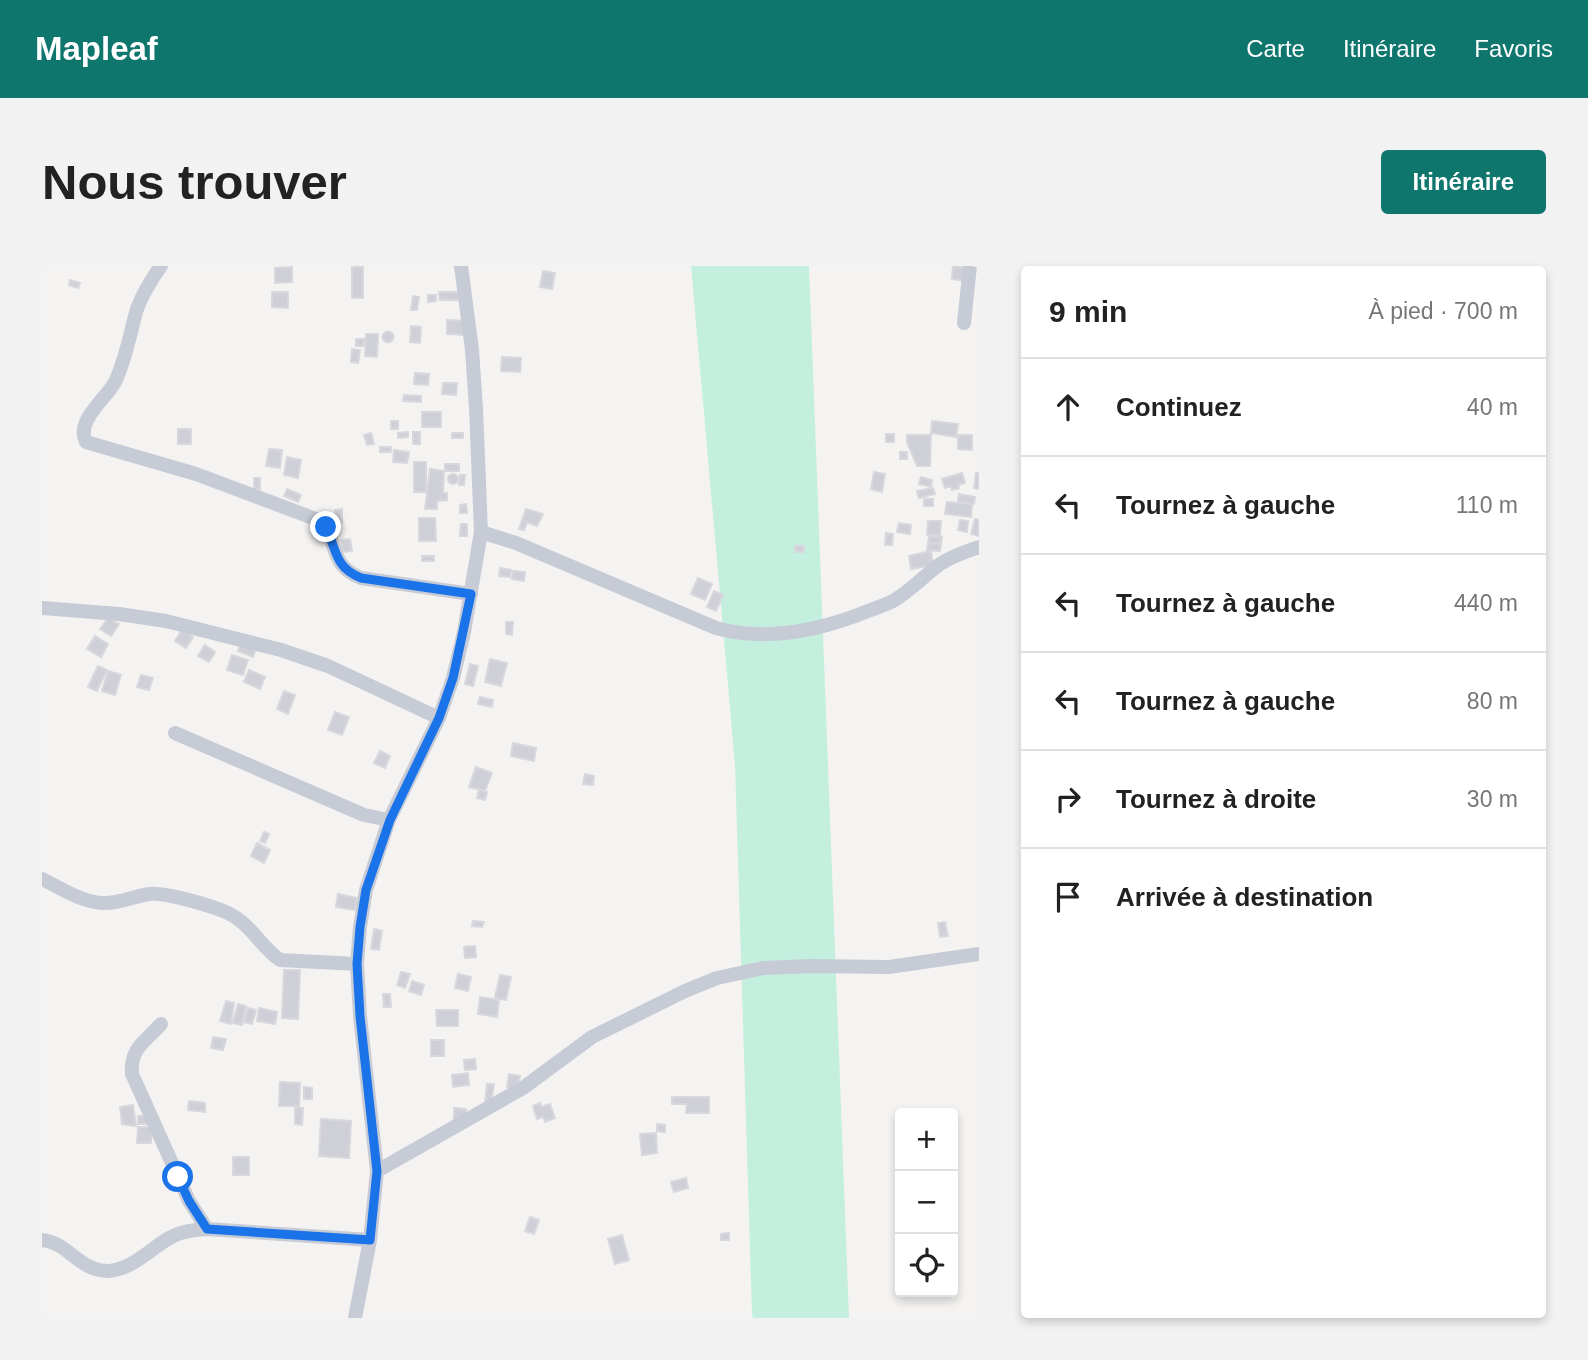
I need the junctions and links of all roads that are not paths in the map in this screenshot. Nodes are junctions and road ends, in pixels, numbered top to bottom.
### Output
1 (161, 266) edge
2 (461, 266) edge
3 (970, 266) edge
4 (964, 323) dead end
5 (481, 532) junction
6 (979, 547) edge
7 (471, 594) junction
8 (42, 608) edge
9 (439, 718) junction
10 (175, 733) dead end
11 (390, 820) junction
12 (42, 879) edge
13 (979, 954) edge
14 (357, 964) junction
15 (161, 1024) dead end
16 (377, 1171) junction
17 (207, 1229) junction
18 (42, 1240) edge
19 (370, 1240) junction
20 (355, 1318) edge

1 - 7 street
2 - 5 street
3 - 4 street
5 - 6 street
5 - 7 street
7 - 9 street
8 - 9 street
9 - 11 street
10 - 11 street
11 - 14 street
12 - 14 street
13 - 16 street
14 - 16 street
15 - 17 street
16 - 19 street
17 - 18 street
17 - 19 street
19 - 20 street

